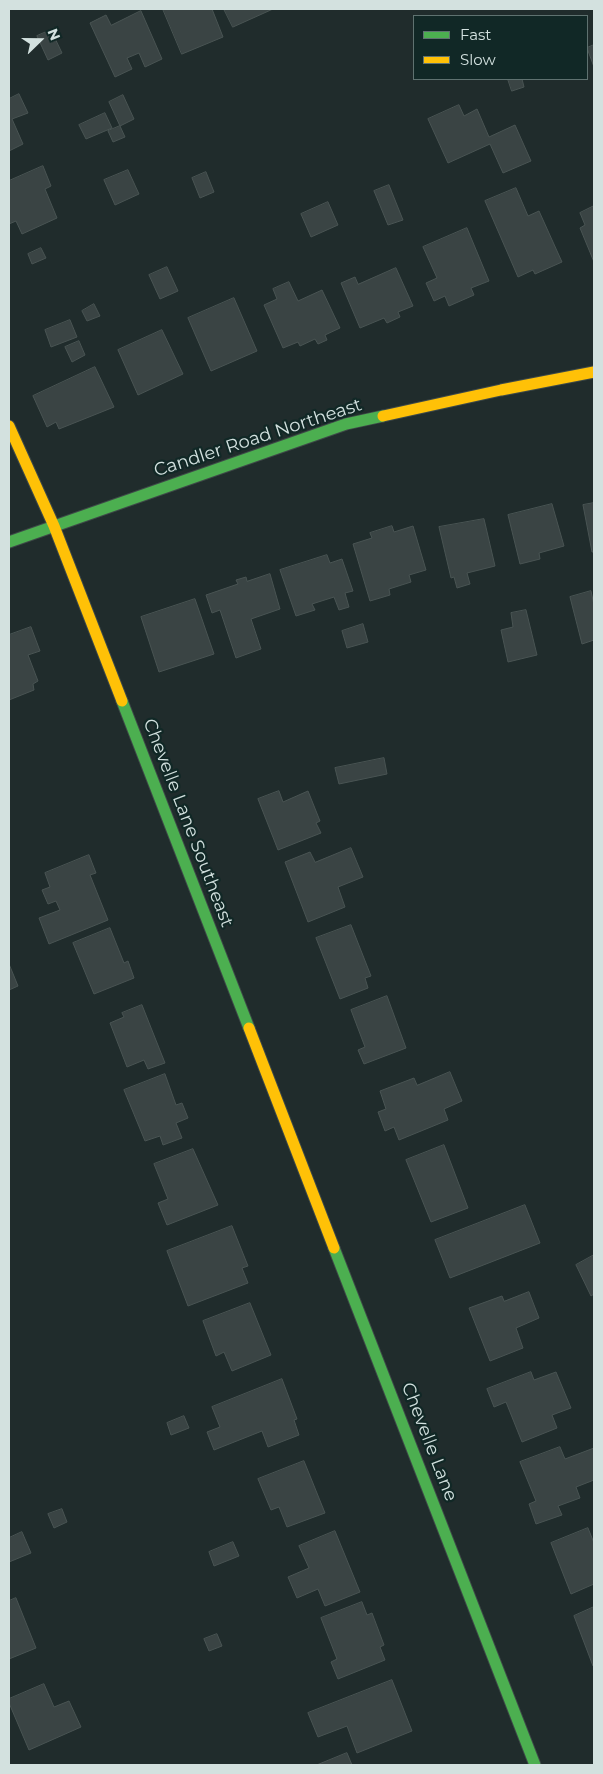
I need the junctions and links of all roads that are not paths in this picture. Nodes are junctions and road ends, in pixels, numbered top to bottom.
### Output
1 (594, 372) edge
2 (9, 426) edge
3 (54, 526) junction
4 (9, 542) edge
5 (290, 1132) joint
6 (535, 1765) edge

1 - 3 street, Candler Road Northeast
2 - 3 street, Chevelle Lane Southeast
3 - 4 street, Candler Road Northeast
3 - 5 street, Chevelle Lane Southeast
5 - 6 street, Chevelle Lane

